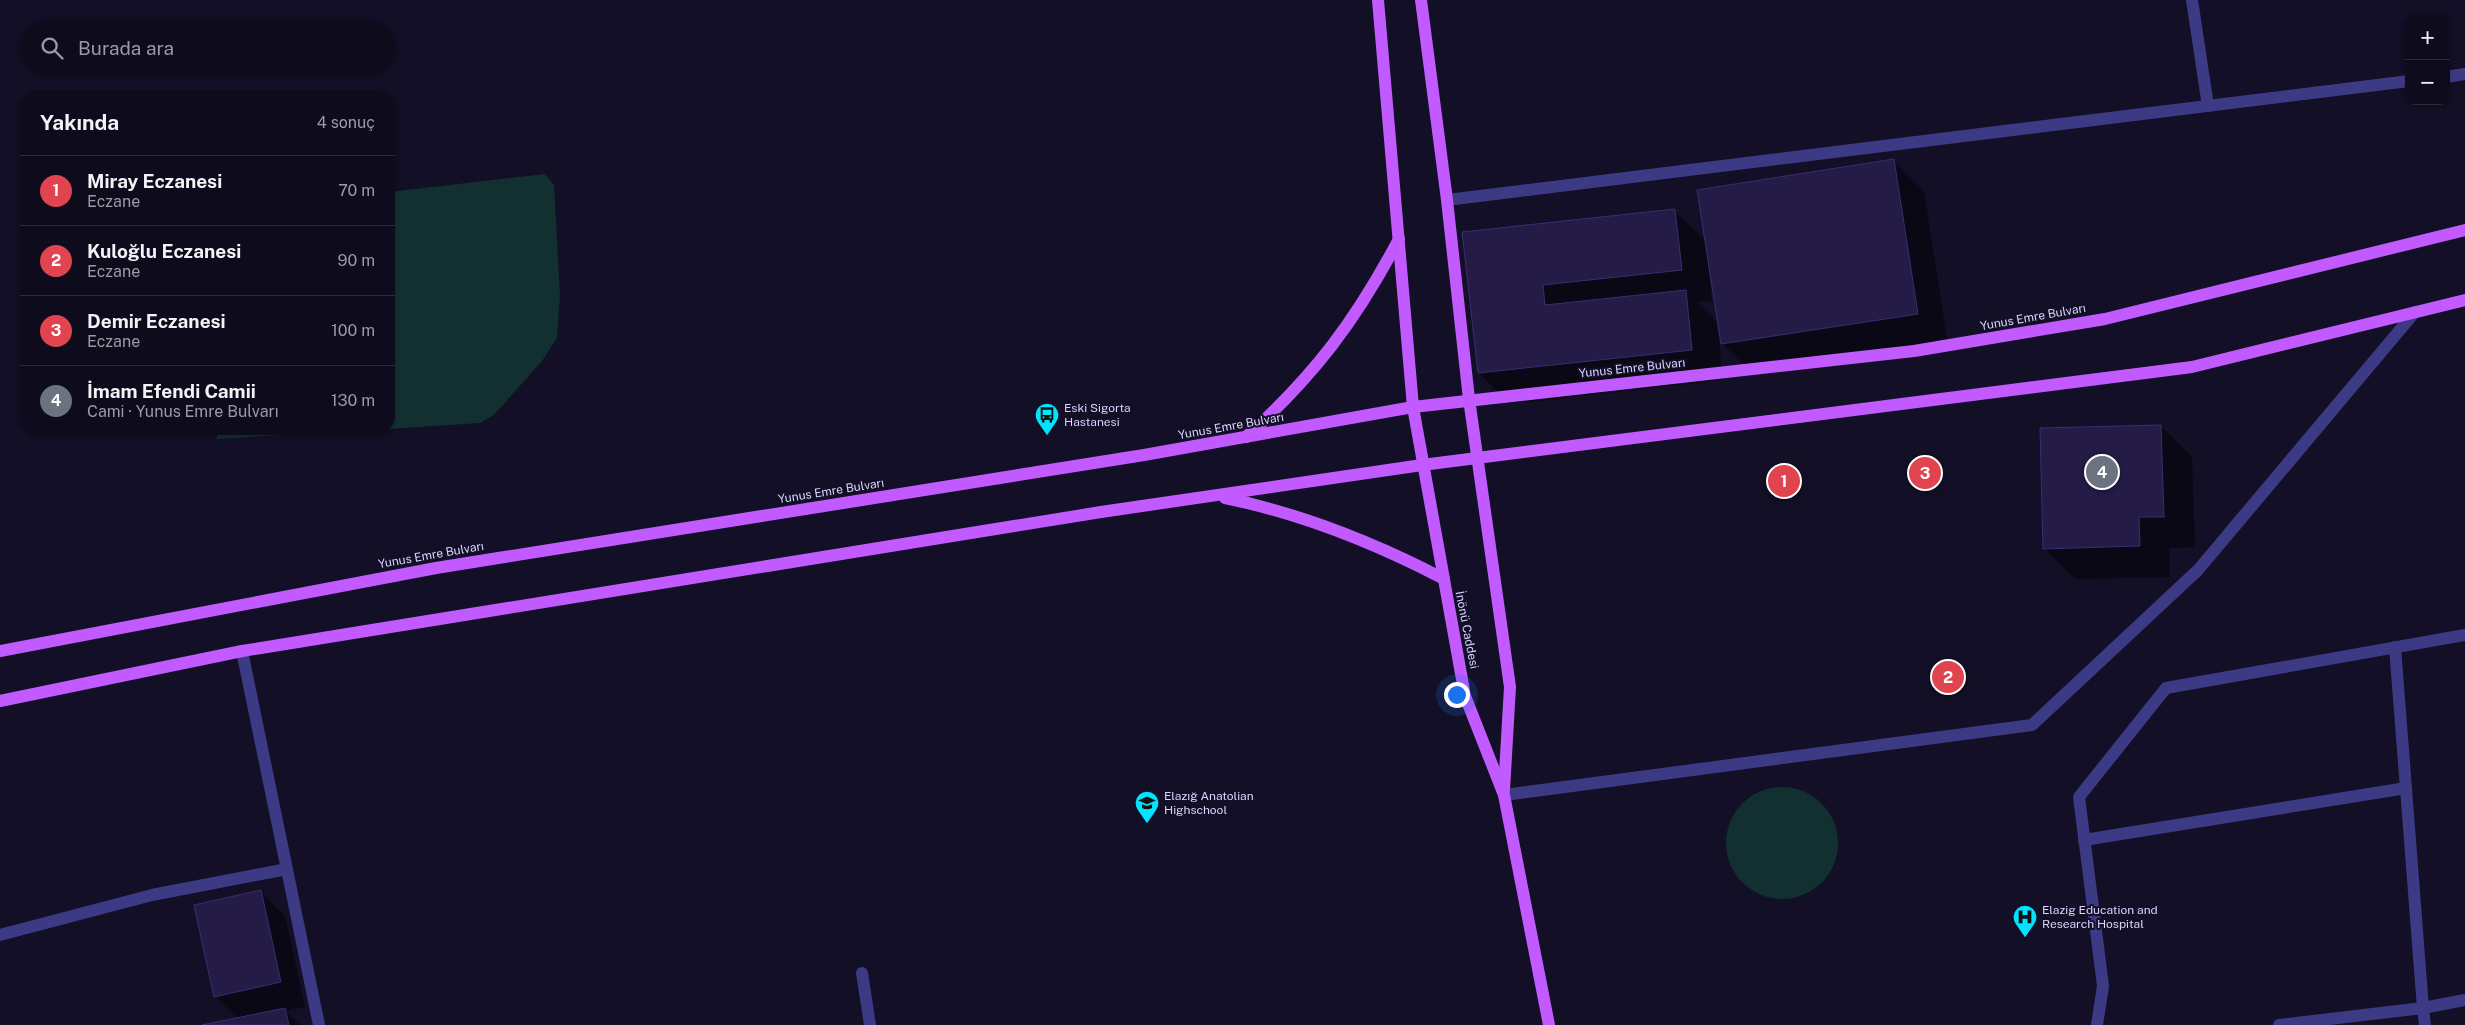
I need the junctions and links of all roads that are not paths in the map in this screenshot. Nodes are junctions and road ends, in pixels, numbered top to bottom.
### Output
1 (1378, 0) edge
2 (1421, 0) edge
3 (2192, 0) edge
4 (2465, 74) edge
5 (2450, 76) edge
6 (2405, 81) edge
7 (2208, 106) junction
8 (1447, 200) junction
9 (2465, 230) edge
10 (1399, 238) junction
11 (2465, 300) edge
12 (2415, 312) junction
13 (1469, 399) junction
14 (1413, 407) junction
15 (1246, 437) junction
16 (1478, 458) junction
17 (1422, 465) junction
18 (1215, 496) junction
19 (1444, 579) junction
20 (2465, 635) edge
21 (2395, 647) junction
22 (0, 650) edge
23 (242, 651) junction
24 (0, 701) edge
25 (2406, 788) junction
26 (1504, 795) junction
27 (2084, 840) junction
28 (287, 869) junction
29 (0, 935) edge
30 (862, 973) dead end
31 (2465, 1000) edge
32 (2423, 1008) junction
33 (319, 1025) edge
34 (870, 1025) edge
35 (1548, 1025) edge
36 (2097, 1025) edge
37 (2279, 1025) edge
38 (2425, 1025) edge

1 - 10 main road, İnönü Caddesi
2 - 8 main road, İnönü Caddesi
3 - 7 street
4 - 5 street
6 - 7 street
7 - 8 street
8 - 13 main road, İnönü Caddesi
9 - 13 main road, Yunus Emre Bulvarı
10 - 14 main road, İnönü Caddesi
10 - 15 main road
11 - 12 main road
12 - 16 main road
12 - 26 street
13 - 14 main road, Yunus Emre Bulvarı
13 - 16 main road, İnönü Caddesi
14 - 15 main road, Yunus Emre Bulvarı
14 - 17 main road, İnönü Caddesi
15 - 22 main road, Yunus Emre Bulvarı
16 - 17 main road
16 - 26 main road, İnönü Caddesi
17 - 18 main road
17 - 19 main road, İnönü Caddesi
18 - 19 main road
18 - 23 main road
19 - 26 main road, İnönü Caddesi
20 - 21 street
21 - 25 street
21 - 27 street
23 - 24 main road
23 - 28 street
25 - 27 street
25 - 32 street
26 - 35 main road, İnönü Caddesi
27 - 36 street
28 - 29 street
28 - 33 street
30 - 34 street
31 - 32 street
32 - 37 street
32 - 38 street

